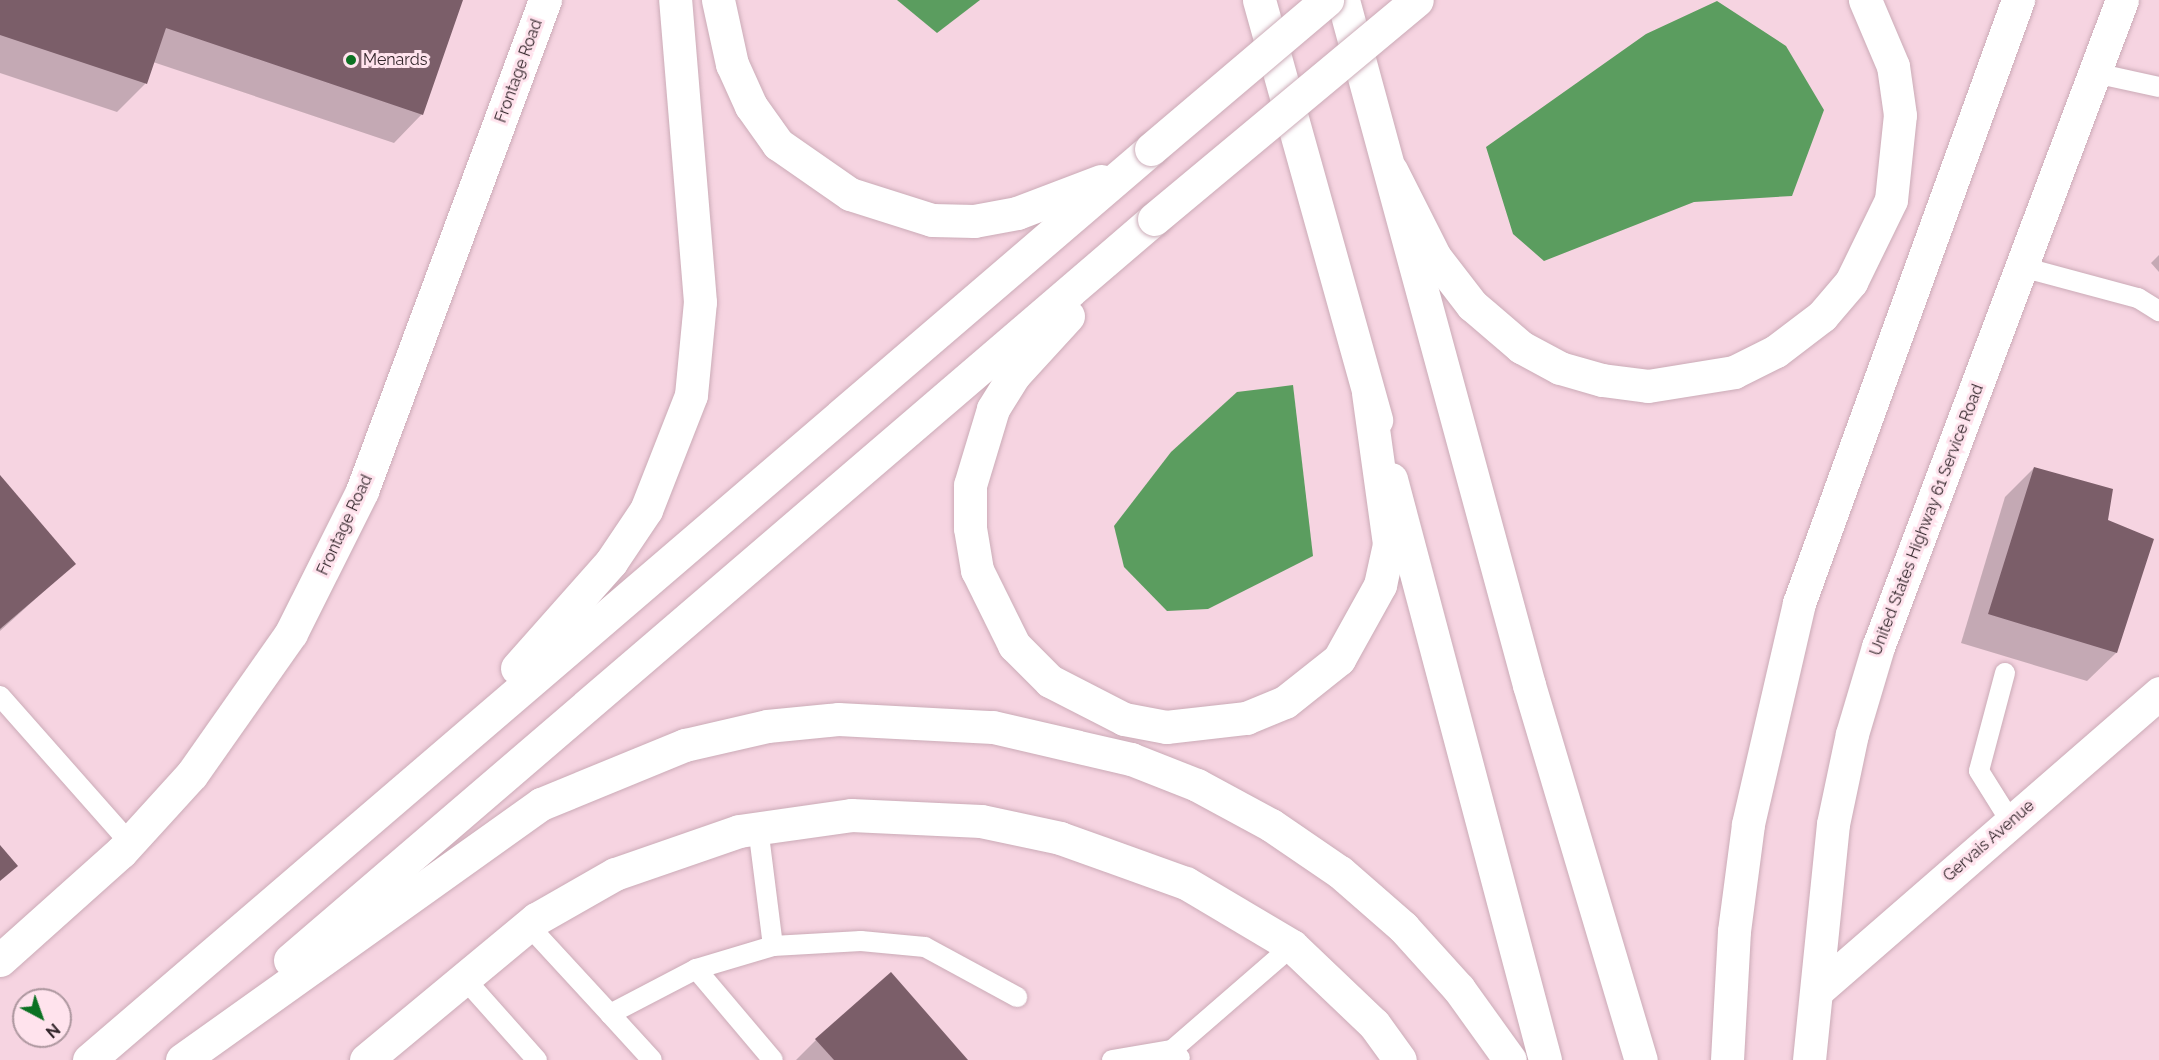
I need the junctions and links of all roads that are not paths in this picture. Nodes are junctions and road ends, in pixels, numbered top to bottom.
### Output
1 (545, 0) edge
2 (675, 0) edge
3 (718, 0) edge
4 (1259, 0) edge
5 (1327, 0) edge
6 (1343, 0) edge
7 (1417, 0) edge
8 (1865, 0) edge
9 (2018, 0) edge
10 (2122, 0) edge
11 (2095, 73) junction
12 (2159, 87) edge
13 (1391, 170) junction
14 (1123, 173) junction
15 (1154, 219) junction
16 (2022, 267) junction
17 (2159, 311) edge
18 (1368, 393) junction
19 (2006, 673) dead end
20 (2159, 693) edge
21 (0, 696) edge
22 (385, 807) junction
23 (2011, 822) junction
24 (758, 827) junction
25 (129, 842) junction
26 (528, 925) junction
27 (773, 946) junction
28 (1292, 946) junction
29 (0, 960) edge
30 (696, 969) junction
31 (463, 977) junction
32 (1819, 989) junction
33 (1017, 997) dead end
34 (610, 1014) junction
35 (1177, 1055) edge
36 (89, 1060) edge
37 (174, 1060) edge
38 (182, 1060) edge
39 (366, 1060) edge
40 (537, 1060) edge
41 (652, 1060) edge
42 (773, 1060) edge
43 (1112, 1060) edge
44 (1400, 1060) edge
45 (1510, 1060) edge
46 (1545, 1060) edge
47 (1641, 1060) edge
48 (1727, 1060) edge
49 (1809, 1060) edge

1 - 25 main road, Frontage Road
2 - 22 main road
3 - 14 main road
4 - 18 main road
5 - 14 main road, bridge
6 - 13 main road
7 - 15 main road, bridge
8 - 13 main road
9 - 48 main road
10 - 11 main road, United States Highway 61 Service Road
11 - 12 lane
11 - 16 main road, United States Highway 61 Service Road
13 - 47 main road
14 - 22 main road
15 - 18 main road
15 - 37 main road
16 - 17 lane
16 - 32 main road, United States Highway 61 Service Road
18 - 46 main road
19 - 23 lane
20 - 23 main road, Gervais Avenue
21 - 25 lane
22 - 36 main road
23 - 32 main road, Gervais Avenue
24 - 26 main road
24 - 27 lane
24 - 28 main road
25 - 29 main road, Frontage Road
26 - 31 main road
26 - 34 lane
27 - 30 lane
27 - 33 lane
28 - 35 lane
28 - 44 main road
30 - 34 lane
30 - 42 lane
31 - 39 main road
31 - 40 lane
32 - 49 main road, United States Highway 61 Service Road
34 - 41 lane
35 - 43 lane
38 - 45 main road

